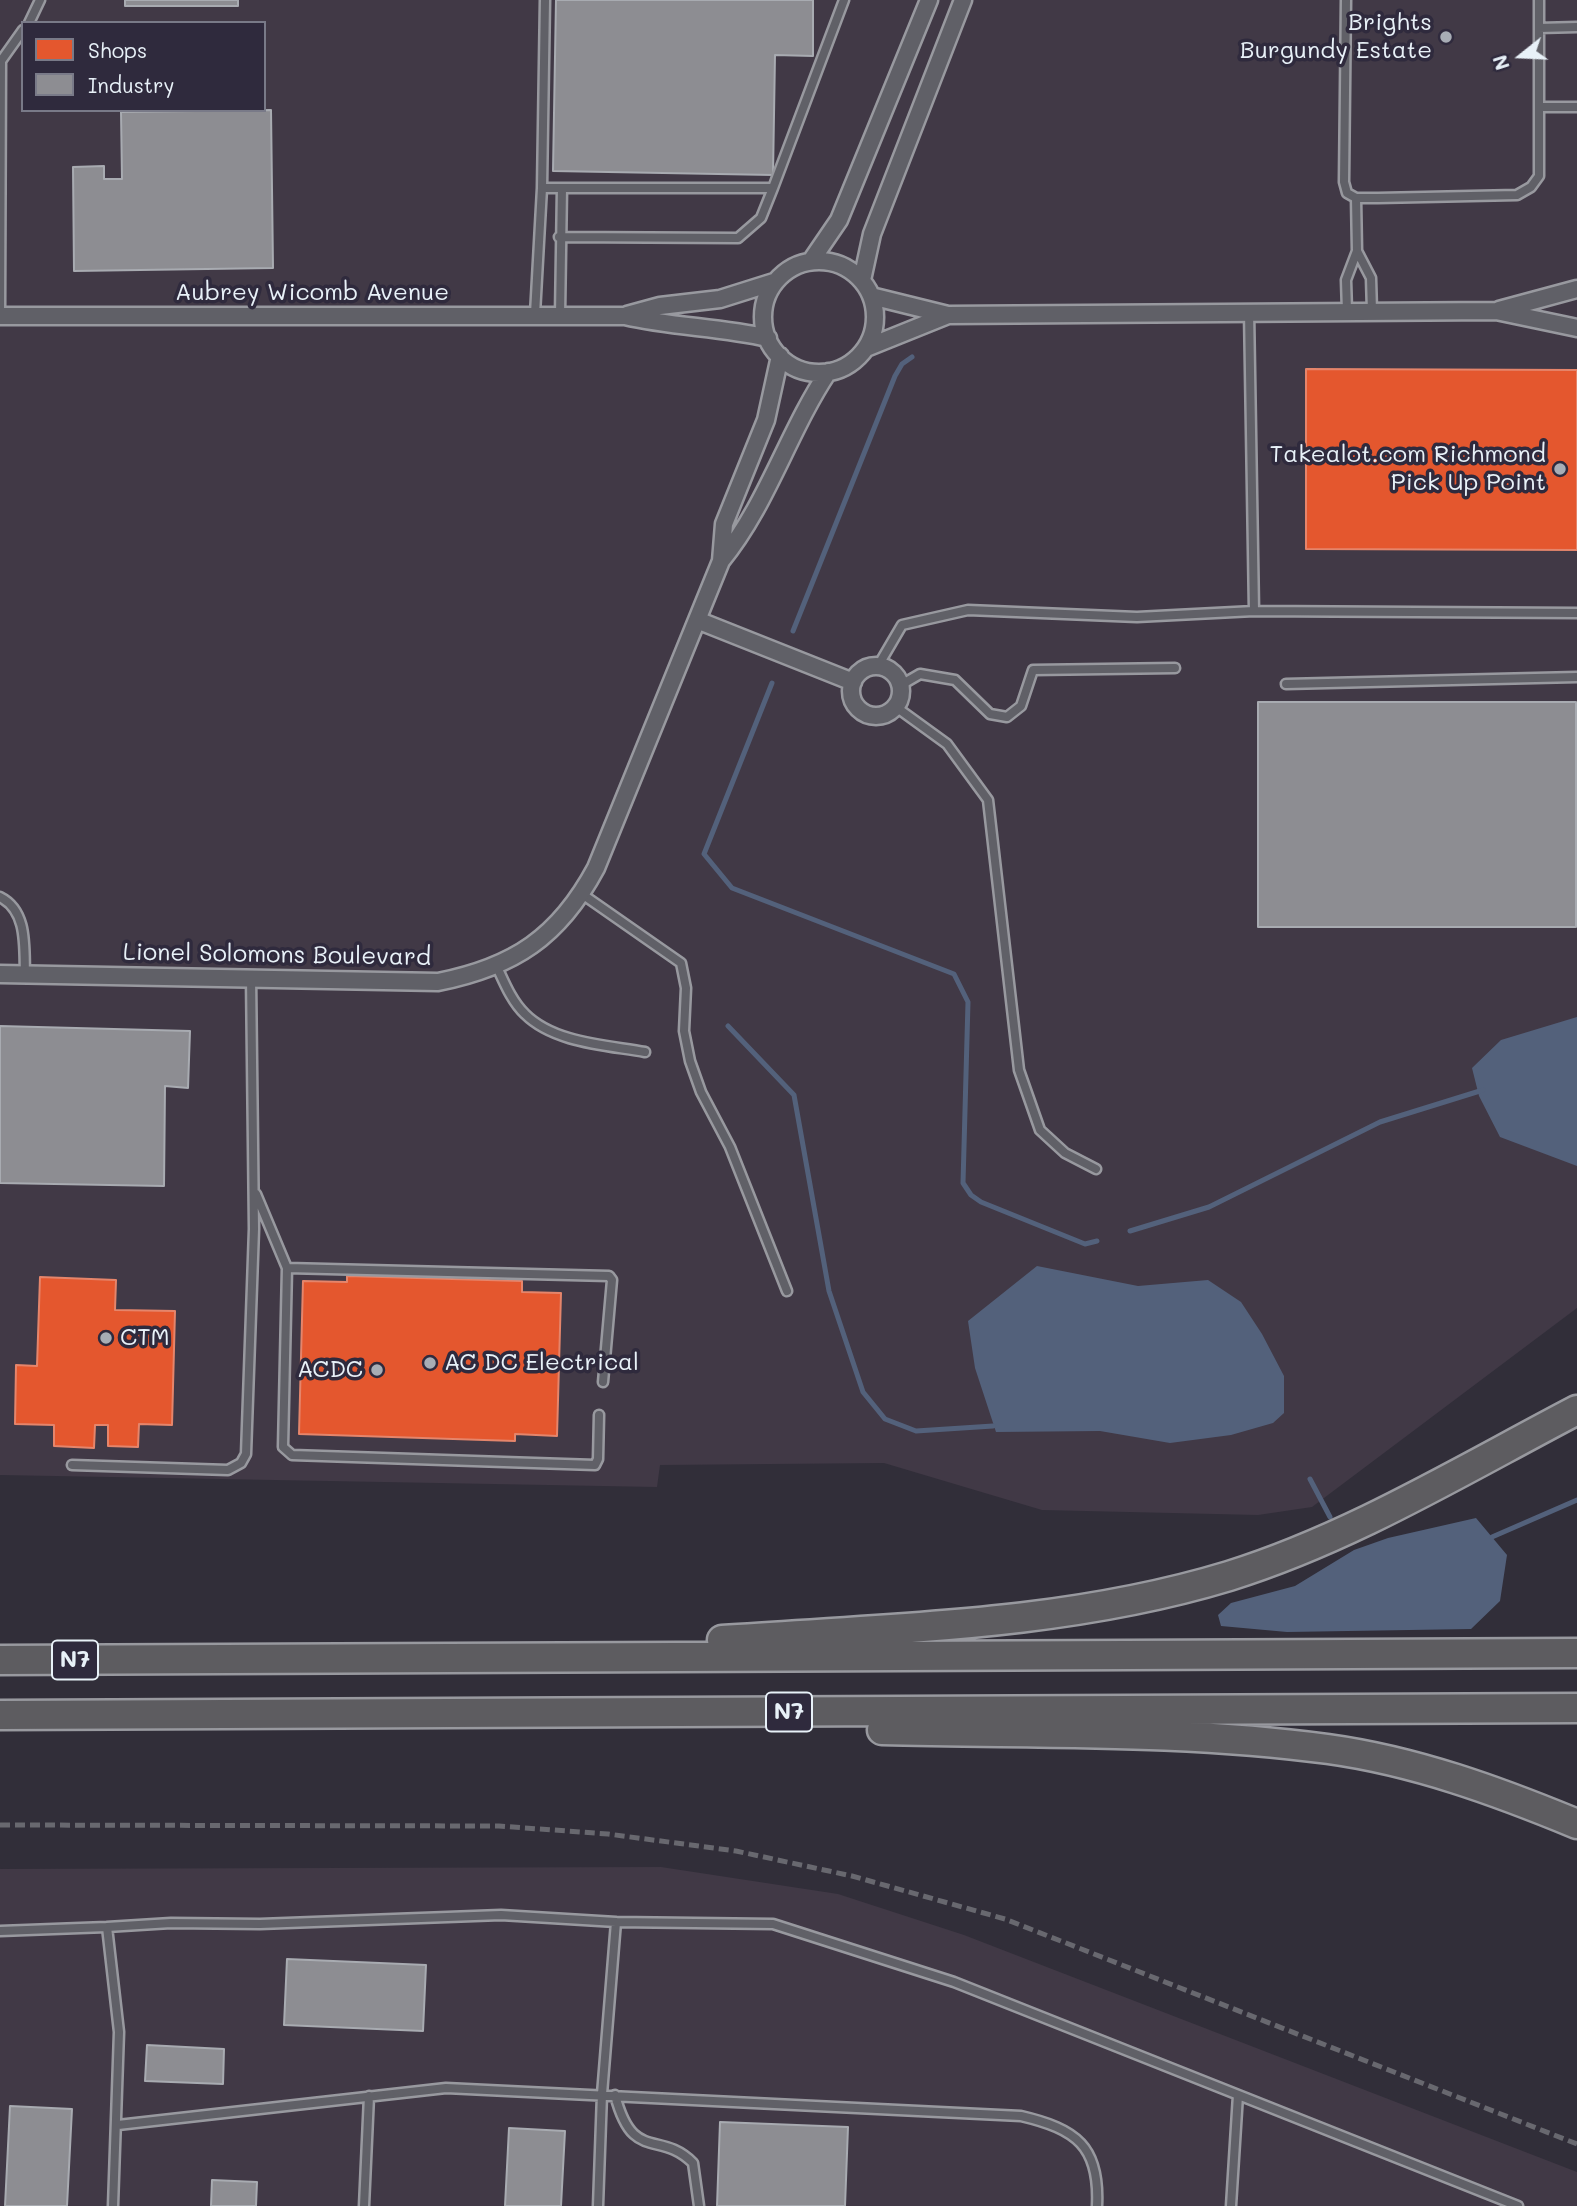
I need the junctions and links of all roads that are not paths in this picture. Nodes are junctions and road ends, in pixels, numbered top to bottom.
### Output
1 (40, 0) edge
2 (545, 0) edge
3 (844, 0) edge
4 (929, 0) edge
5 (963, 0) edge
6 (1346, 0) edge
7 (1539, 0) edge
8 (30, 21) edge
9 (1577, 27) edge
10 (1539, 28) junction
11 (21, 33) edge
12 (1541, 107) junction
13 (1577, 107) edge
14 (542, 188) junction
15 (562, 188) junction
16 (773, 188) junction
17 (1356, 198) junction
18 (559, 237) junction
19 (1357, 251) junction
20 (811, 261) junction
21 (862, 280) junction
22 (774, 282) junction
23 (1577, 289) edge
24 (871, 296) junction
25 (1249, 311) junction
26 (1347, 311) junction
27 (1372, 311) junction
28 (1496, 311) junction
29 (535, 314) junction
30 (560, 315) junction
31 (948, 315) junction
32 (625, 316) junction
33 (0, 318) edge
34 (1577, 328) edge
35 (768, 338) junction
36 (866, 348) junction
37 (780, 356) junction
38 (828, 372) junction
39 (721, 561) junction
40 (1254, 611) junction
41 (1577, 613) edge
42 (697, 620) junction
43 (878, 666) junction
44 (1175, 668) dead end
45 (1577, 677) edge
46 (853, 682) junction
47 (1286, 684) dead end
48 (901, 685) junction
49 (896, 707) junction
50 (582, 894) junction
51 (0, 897) edge
52 (497, 967) junction
53 (0, 974) edge
54 (25, 975) junction
55 (251, 977) junction
56 (645, 1052) dead end
57 (1097, 1169) dead end
58 (254, 1188) junction
59 (287, 1268) junction
60 (787, 1291) dead end
61 (603, 1382) dead end
62 (1577, 1410) edge
63 (599, 1415) dead end
64 (72, 1465) dead end
65 (1577, 1653) edge
66 (531, 1658) junction
67 (0, 1660) edge
68 (1577, 1708) edge
69 (283, 1715) junction
70 (0, 1716) edge
71 (1577, 1824) edge
72 (616, 1922) junction
73 (107, 1927) junction
74 (0, 1931) edge
75 (602, 2094) junction
76 (615, 2095) junction
77 (1238, 2095) junction
78 (369, 2096) junction
79 (118, 2125) junction
80 (113, 2206) edge
81 (364, 2206) edge
82 (598, 2206) edge
83 (699, 2206) edge
84 (1097, 2206) edge
85 (1231, 2206) edge
86 (1518, 2206) edge

1 - 8 lane
2 - 14 lane
3 - 16 lane
4 - 20 street
5 - 21 street
6 - 17 lane
7 - 10 lane
9 - 10 lane
10 - 12 lane
11 - 33 lane
12 - 13 lane
12 - 17 lane
14 - 15 lane
14 - 29 lane
15 - 16 lane
15 - 18 lane
16 - 18 lane
17 - 19 lane
18 - 30 lane
19 - 26 lane
19 - 27 lane
20 - 21 street
20 - 22 street
21 - 24 street
22 - 32 street, Aubrey Wicomb Avenue
22 - 35 street
23 - 28 street
24 - 31 street
24 - 36 street
25 - 26 street
25 - 31 street
25 - 40 lane
26 - 27 street
27 - 28 street
28 - 34 street
29 - 30 street, Aubrey Wicomb Avenue
29 - 33 street, Aubrey Wicomb Avenue
30 - 32 street, Aubrey Wicomb Avenue
31 - 36 street
32 - 35 street, Aubrey Wicomb Avenue
35 - 37 street
36 - 38 street
37 - 38 street
37 - 39 street, Lionel Solomons Boulevard
38 - 39 street, Lionel Solomons Boulevard
39 - 42 street, Lionel Solomons Boulevard
40 - 41 lane
40 - 43 lane
42 - 46 street
42 - 50 street, Lionel Solomons Boulevard
43 - 46 street
43 - 48 street
44 - 48 lane
45 - 47 lane
46 - 49 street
48 - 49 street
49 - 57 lane
50 - 52 street, Lionel Solomons Boulevard
50 - 60 lane
51 - 54 lane
52 - 55 street, Lionel Solomons Boulevard
52 - 56 lane
53 - 54 street, Lionel Solomons Boulevard
54 - 55 street, Lionel Solomons Boulevard
55 - 58 lane
58 - 59 lane
58 - 64 lane
59 - 61 lane
59 - 63 lane
62 - 66 highway
65 - 66 highway, N7
66 - 67 highway, N7
68 - 69 highway, N7
69 - 70 highway, N7
69 - 71 highway
72 - 73 lane
72 - 75 lane
72 - 77 lane
73 - 74 lane
73 - 79 lane
75 - 76 lane
75 - 78 lane
75 - 82 lane
76 - 83 lane
76 - 84 lane
77 - 85 lane
77 - 86 lane
78 - 79 lane
78 - 81 lane
79 - 80 lane

